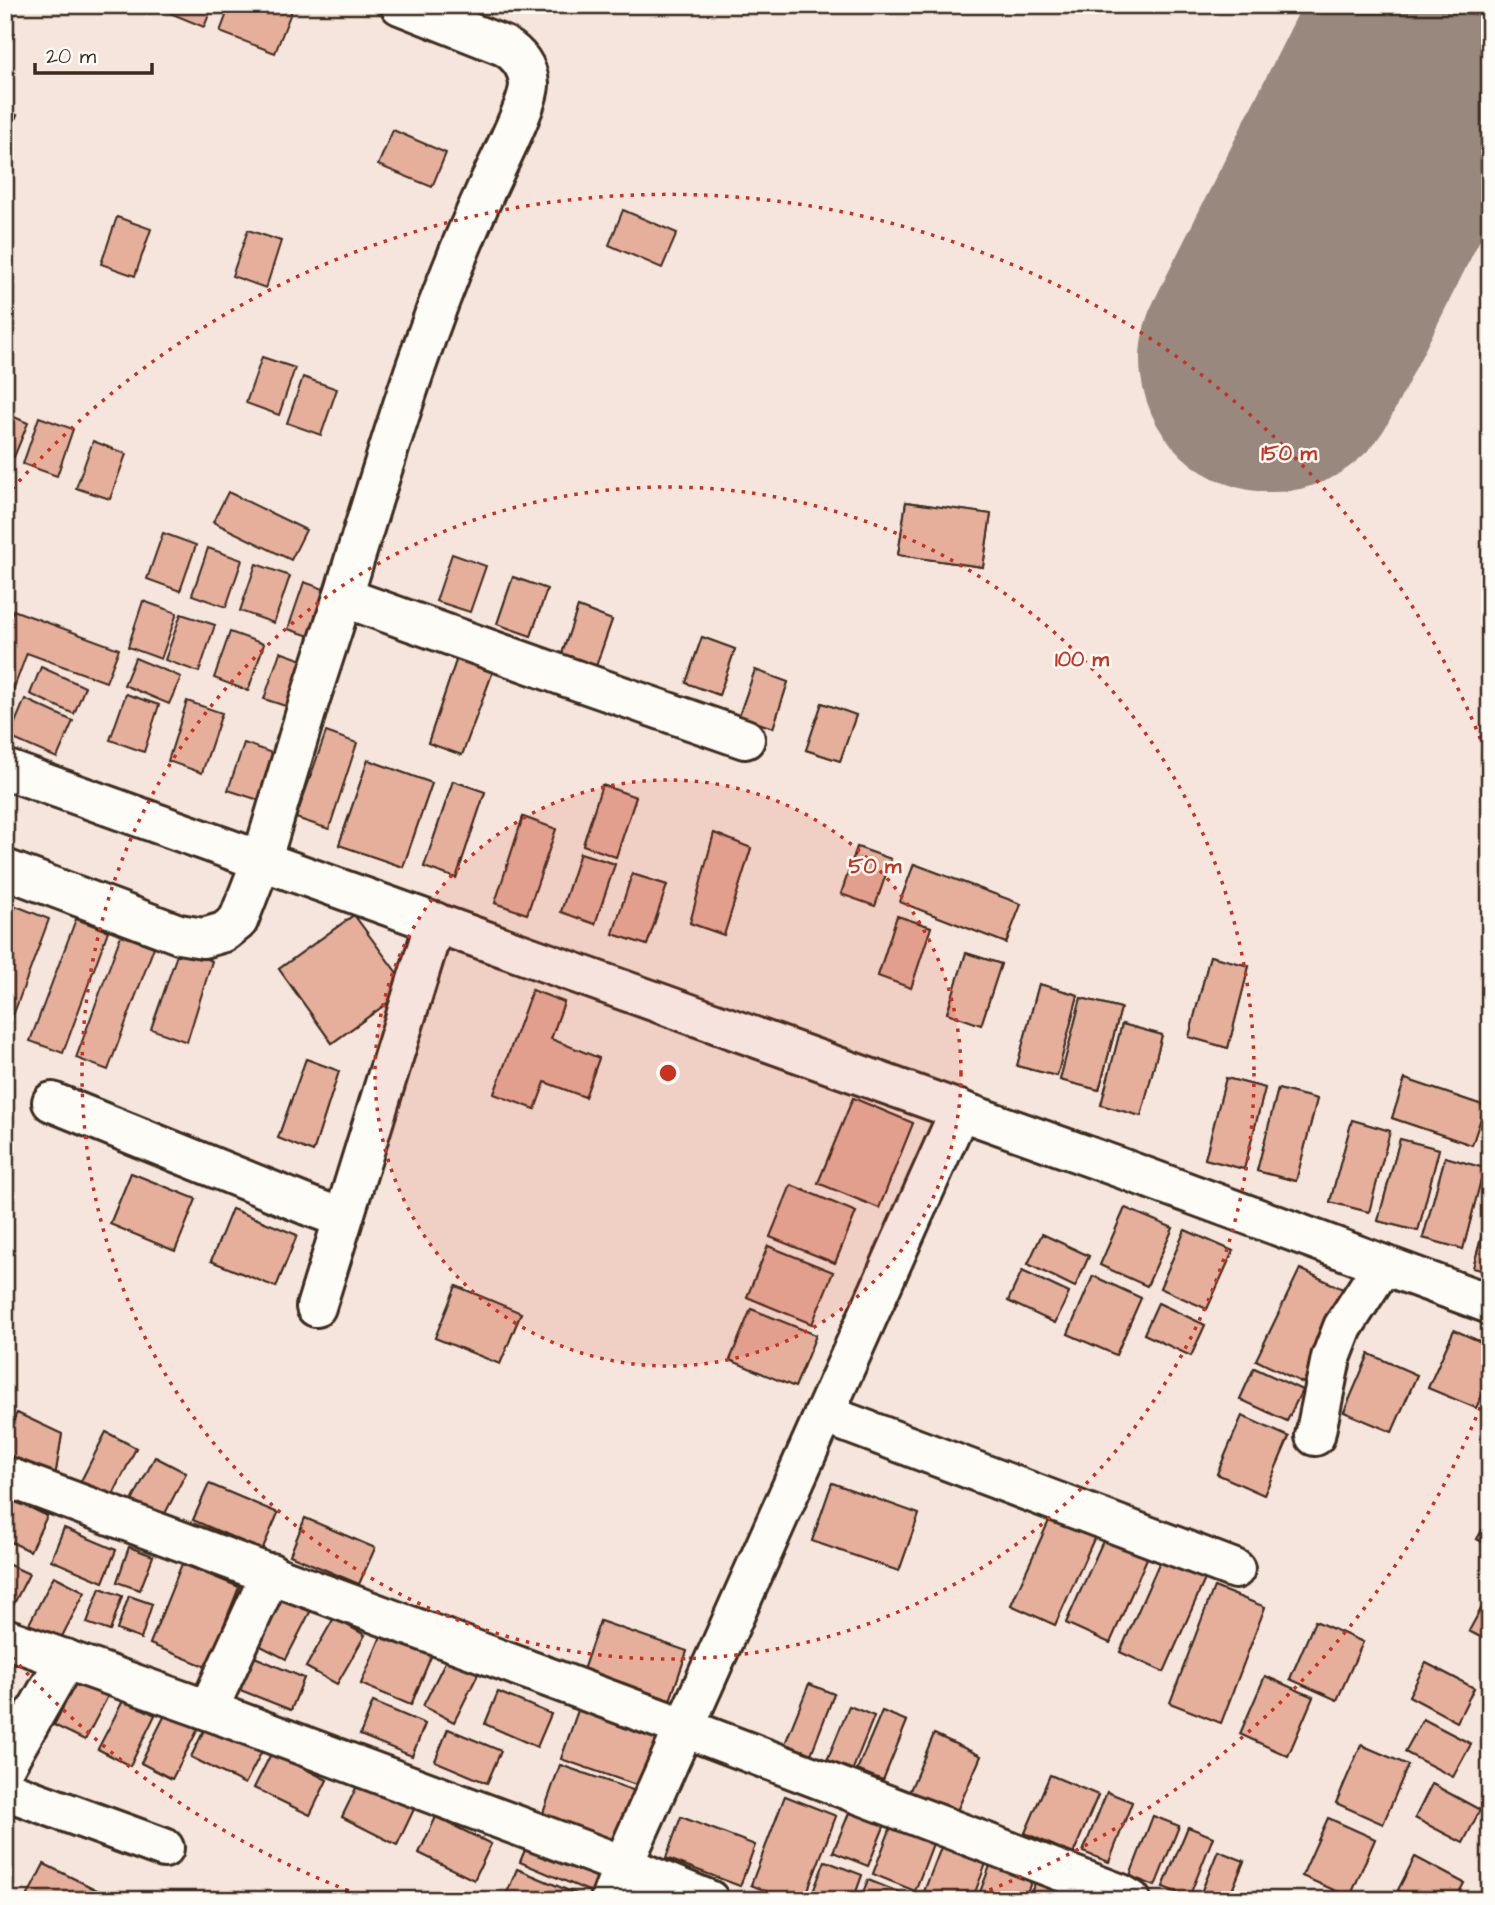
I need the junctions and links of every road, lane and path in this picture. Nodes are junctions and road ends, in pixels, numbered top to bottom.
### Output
1 (400, 5) edge
2 (343, 597) junction
3 (745, 739) dead end
4 (5, 769) edge
5 (261, 862) junction
6 (5, 869) edge
7 (435, 922) junction
8 (52, 1102) dead end
9 (960, 1110) junction
10 (342, 1218) junction
11 (1383, 1265) junction
12 (1490, 1304) edge
13 (316, 1307) dead end
14 (824, 1414) junction
15 (1315, 1436) dead end
16 (5, 1476) edge
17 (1235, 1569) dead end
18 (271, 1573) junction
19 (5, 1638) edge
20 (66, 1660) junction
21 (208, 1710) junction
22 (685, 1728) junction
23 (5, 1766) edge
24 (5, 1790) edge
25 (164, 1848) dead end
26 (623, 1865) junction
27 (610, 1900) edge
28 (709, 1900) edge
29 (1131, 1900) edge

1 - 2 street
2 - 3 street
2 - 5 street
4 - 5 street
5 - 6 street
5 - 7 street
7 - 9 street
7 - 10 street
8 - 10 street
9 - 11 street
9 - 14 street
10 - 13 street
11 - 12 street
11 - 15 street
14 - 17 street
14 - 22 street
16 - 18 street
18 - 21 street
18 - 22 street
19 - 20 street
20 - 21 street
20 - 23 street
21 - 26 street
22 - 26 street
22 - 29 street
24 - 25 street
26 - 27 street
26 - 28 street

